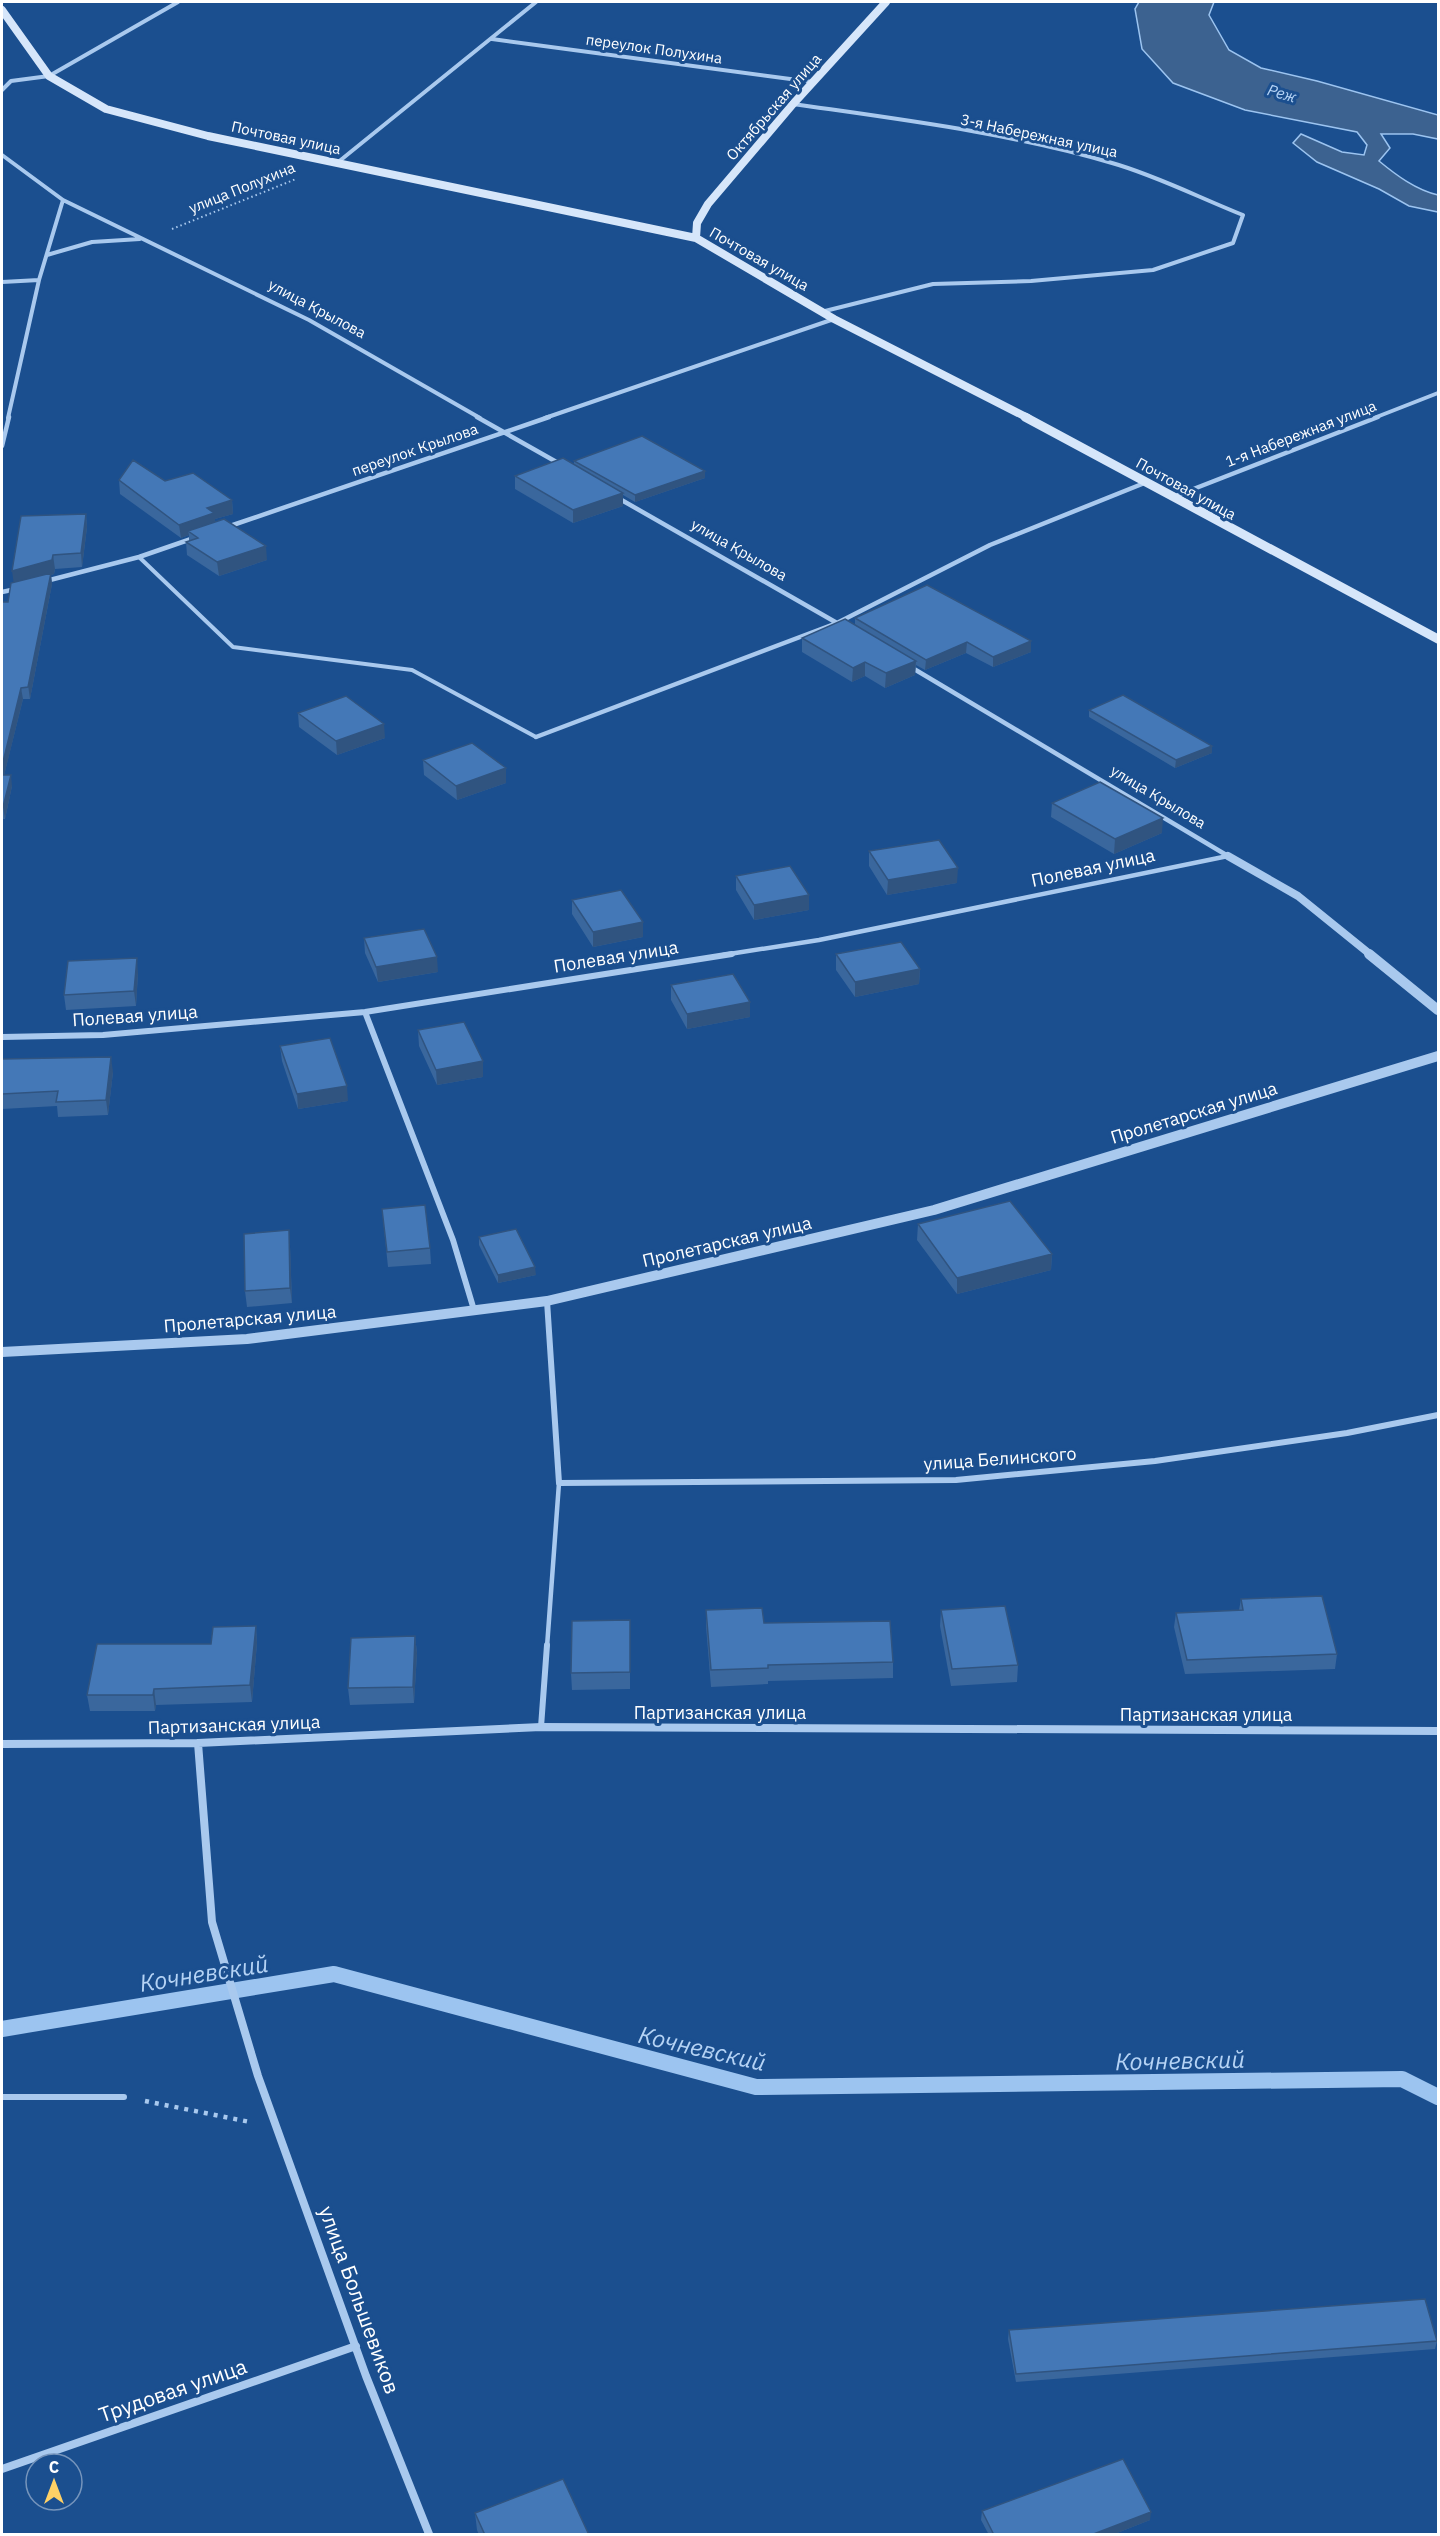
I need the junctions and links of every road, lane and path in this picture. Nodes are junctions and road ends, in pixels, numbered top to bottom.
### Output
1 (178, 2) edge
2 (536, 2) edge
3 (886, 2) edge
4 (2, 10) edge
5 (492, 39) junction
6 (49, 76) junction
7 (813, 82) junction
8 (2, 90) edge
9 (793, 105) junction
10 (2, 155) edge
11 (337, 162) junction
12 (63, 200) junction
13 (696, 238) junction
14 (143, 239) junction
15 (47, 255) junction
16 (39, 280) junction
17 (2, 282) edge
18 (821, 312) junction
19 (834, 319) junction
20 (1438, 393) edge
21 (504, 433) junction
22 (2, 438) edge
23 (2, 446) edge
24 (567, 468) edge
25 (1147, 482) junction
26 (608, 492) edge
27 (1172, 498) junction
28 (216, 530) edge
29 (205, 534) edge
30 (139, 557) junction
31 (36, 584) edge
32 (24, 586) edge
33 (2, 592) edge
34 (837, 623) junction
35 (848, 629) edge
36 (1438, 639) edge
37 (899, 660) edge
38 (536, 737) joint
39 (1228, 856) junction
40 (1438, 1010) edge
41 (366, 1012) junction
42 (2, 1037) edge
43 (1438, 1056) edge
44 (547, 1301) junction
45 (474, 1310) junction
46 (2, 1352) edge
47 (1438, 1415) edge
48 (559, 1483) junction
49 (541, 1727) junction
50 (1438, 1731) edge
51 (198, 1743) junction
52 (2, 1744) edge
53 (2, 2097) edge
54 (124, 2097) joint
55 (277, 2127) junction
56 (356, 2346) junction
57 (2, 2469) edge
58 (429, 2535) edge

1 - 6 street
2 - 5 street
3 - 7 main road, Октябрьская улица
4 - 6 main road, Почтовая улица
5 - 7 street, переулок Полухина
5 - 11 street
6 - 8 street
6 - 11 main road, Почтовая улица
7 - 9 main road, Октябрьская улица
9 - 13 main road, Октябрьская улица
9 - 18 street, 3-я Набережная улица
10 - 12 street, улица Крылова
11 - 13 main road, Почтовая улица
11 - 14 path, улица Полухина
12 - 14 street, улица Крылова
12 - 15 street
13 - 18 main road, Почтовая улица
14 - 15 street
14 - 21 street, улица Крылова
15 - 16 street
16 - 17 street
16 - 22 street
18 - 19 main road, Почтовая улица
19 - 21 street, переулок Крылова
19 - 25 main road, Почтовая улица
20 - 27 street, 1-я Набережная улица
21 - 24 street, улица Крылова
21 - 28 street, переулок Крылова
22 - 23 street
25 - 27 main road, Почтовая улица
25 - 34 street
26 - 34 street, улица Крылова
27 - 36 main road, Почтовая улица
29 - 30 street
30 - 31 street
30 - 38 lane
32 - 33 street
34 - 35 street, улица Крылова
34 - 38 street
37 - 39 street, улица Крылова
39 - 40 street, улица Крылова
39 - 41 street, Полевая улица
41 - 42 street, Полевая улица
41 - 45 street
43 - 44 street, Пролетарская улица
44 - 45 street, Пролетарская улица
44 - 48 street
45 - 46 street, Пролетарская улица
47 - 48 street, улица Белинского
48 - 49 lane
49 - 50 street, Партизанская улица
49 - 51 street, Партизанская улица
51 - 52 street, Партизанская улица
51 - 55 street, улица Большевиков
53 - 54 lane
54 - 55 path
55 - 56 street, улица Большевиков
56 - 57 street, Трудовая улица
56 - 58 street, улица Большевиков

